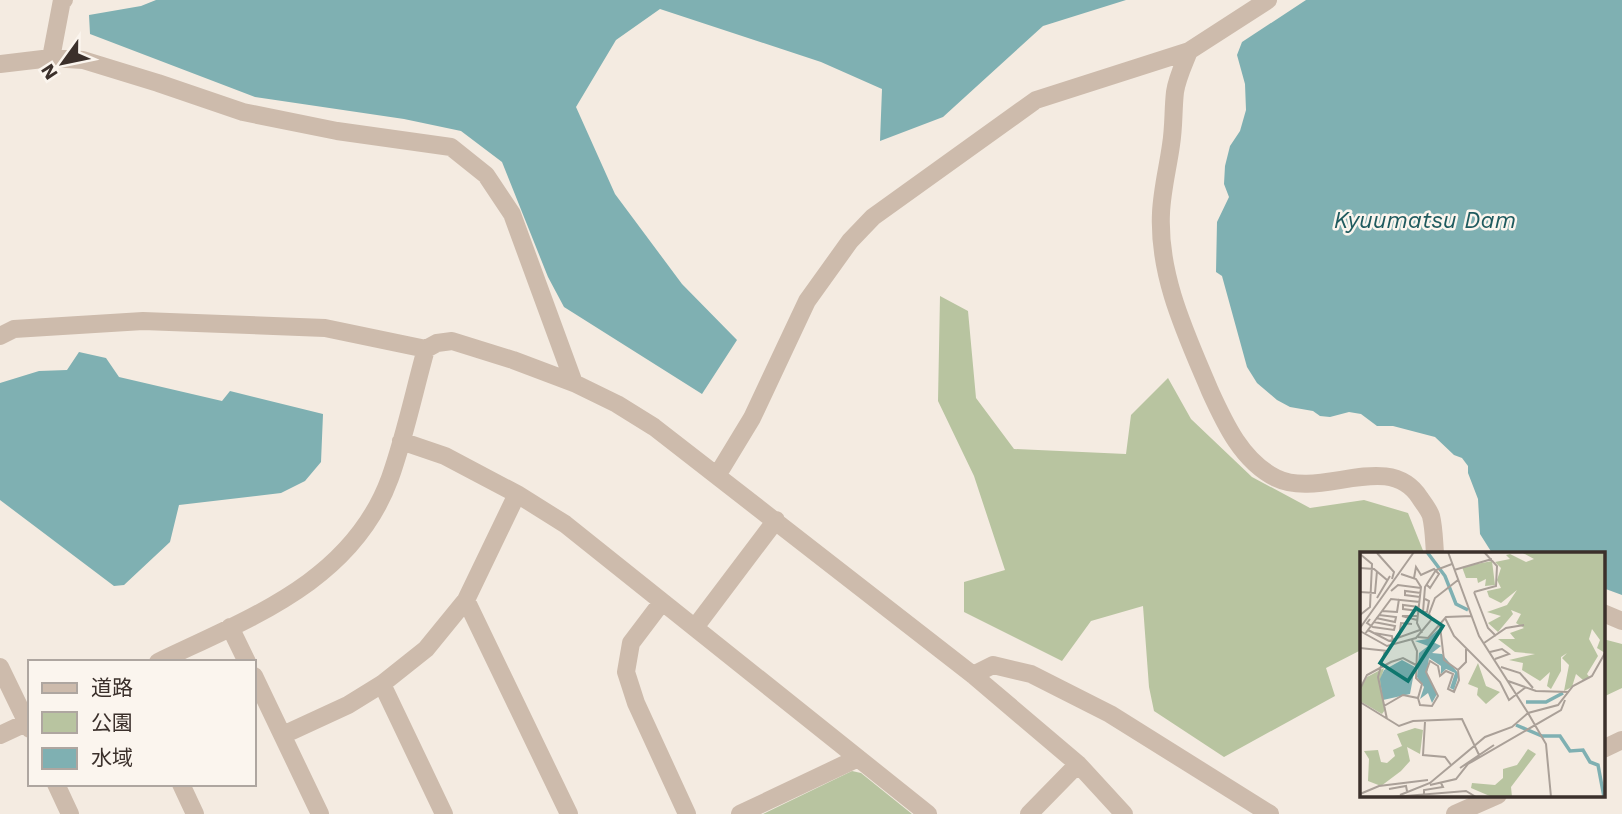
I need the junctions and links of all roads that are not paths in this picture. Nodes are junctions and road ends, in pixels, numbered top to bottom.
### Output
1 (64, 0) edge
2 (1268, 0) edge
3 (1189, 51) junction
4 (51, 58) junction
5 (0, 64) edge
6 (0, 335) edge
7 (426, 349) junction
8 (575, 383) junction
9 (401, 441) junction
10 (718, 474) junction
11 (517, 494) junction
12 (776, 520) junction
13 (1435, 552) edge
14 (466, 600) junction
15 (662, 601) junction
16 (1604, 613) edge
17 (1622, 621) edge
18 (696, 626) junction
19 (230, 627) junction
20 (162, 660) edge
21 (246, 660) edge
22 (0, 667) edge
23 (973, 675) junction
24 (256, 680) edge
25 (382, 684) junction
26 (28, 722) edge
27 (28, 724) edge
28 (0, 735) edge
29 (284, 735) junction
30 (1622, 740) edge
31 (1604, 749) edge
32 (858, 758) junction
33 (1078, 764) junction
34 (57, 786) edge
35 (182, 786) edge
36 (1497, 796) edge
37 (70, 814) edge
38 (195, 814) edge
39 (320, 814) edge
40 (444, 814) edge
41 (569, 814) edge
42 (687, 814) edge
43 (740, 814) edge
44 (928, 814) edge
45 (1029, 814) edge
46 (1124, 814) edge
47 (1270, 814) edge
48 (1455, 814) edge

1 - 4 street
2 - 3 street
3 - 10 street
3 - 13 street
4 - 5 street
4 - 8 street
6 - 7 street
7 - 8 street
7 - 9 street
8 - 10 street
9 - 11 street
9 - 19 street
10 - 12 street
11 - 14 street
11 - 15 street
12 - 18 street
12 - 23 street
14 - 25 street
14 - 41 street
15 - 18 street
15 - 42 street
16 - 17 street
18 - 32 street
19 - 20 street
19 - 21 street
22 - 26 street
23 - 33 street
23 - 47 street
24 - 29 street
25 - 29 street
25 - 40 street
27 - 28 street
29 - 39 street
30 - 31 street
32 - 43 street
32 - 44 street
33 - 45 street
33 - 46 street
34 - 37 street
35 - 38 street
36 - 48 street

